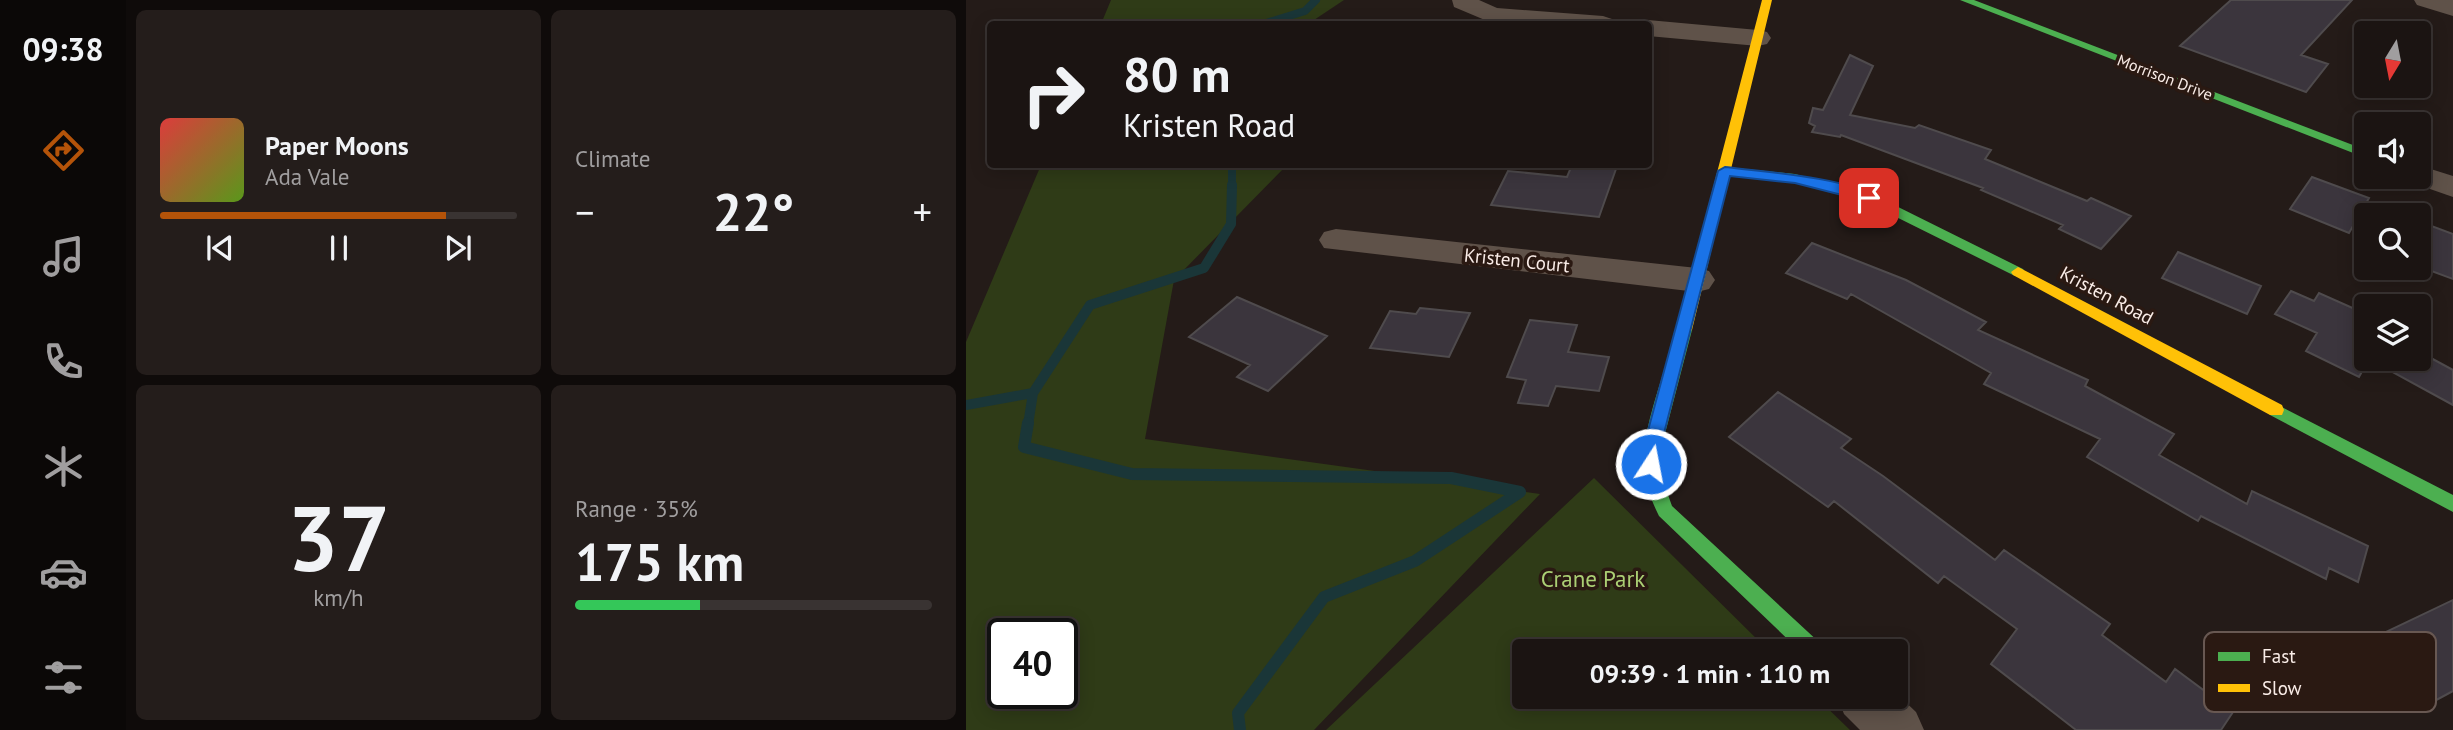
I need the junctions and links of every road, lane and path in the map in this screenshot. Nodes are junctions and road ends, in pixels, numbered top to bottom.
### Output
1 (1767, 0) edge
2 (1965, 0) edge
3 (2426, 0) edge
4 (1462, 2) dead end
5 (2453, 8) edge
6 (1566, 21) edge
7 (1652, 29) edge
8 (1758, 38) junction
9 (2354, 149) edge
10 (1725, 171) junction
11 (2431, 179) edge
12 (2453, 187) edge
13 (1336, 240) dead end
14 (1698, 280) junction
15 (2453, 504) edge
16 (1801, 639) edge
17 (1876, 709) edge
18 (1898, 730) edge

1 - 8 street
2 - 9 street, Morrison Drive
3 - 5 street
4 - 6 street
7 - 8 street
8 - 10 street
10 - 14 street
10 - 15 street, Kristen Road
11 - 12 street
13 - 14 street, Kristen Court
14 - 16 street
17 - 18 street

